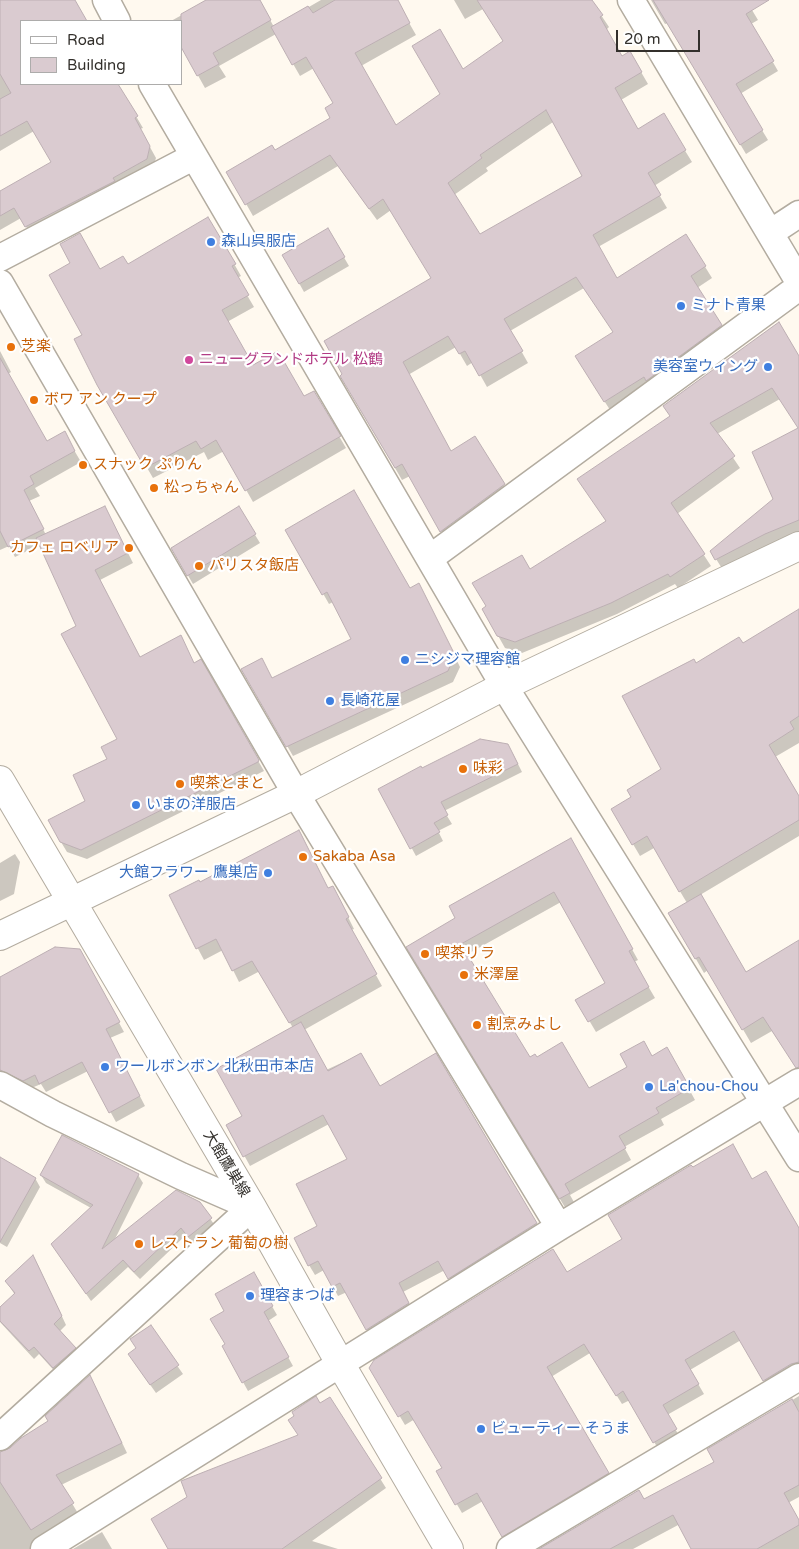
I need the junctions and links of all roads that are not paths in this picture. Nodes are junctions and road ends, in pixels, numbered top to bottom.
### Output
1 (106, 0) edge
2 (631, 0) edge
3 (117, 20) edge
4 (153, 85) edge
5 (193, 157) junction
6 (799, 214) edge
7 (770, 233) junction
8 (0, 258) edge
9 (799, 282) edge
10 (0, 283) edge
11 (799, 288) edge
12 (799, 546) edge
13 (430, 558) junction
14 (504, 686) junction
15 (0, 780) edge
16 (296, 794) junction
17 (71, 903) junction
18 (0, 936) edge
19 (799, 1082) edge
20 (0, 1085) edge
21 (766, 1103) junction
22 (799, 1158) edge
23 (252, 1207) junction
24 (559, 1227) junction
25 (341, 1365) junction
26 (799, 1377) edge
27 (0, 1437) edge
28 (44, 1549) edge
29 (449, 1549) edge
30 (510, 1549) edge

1 - 3 street
2 - 7 street
4 - 5 street
5 - 8 street
5 - 13 street
6 - 7 street
7 - 9 street
10 - 16 street
11 - 13 street
12 - 14 main road
13 - 14 street
14 - 16 main road
14 - 21 street
15 - 17 main road, 大館鷹巣線
16 - 17 main road
16 - 24 street
17 - 18 main road
17 - 23 main road, 大館鷹巣線
19 - 21 street
20 - 23 street
21 - 22 street
21 - 24 street
23 - 25 main road, 大館鷹巣線
23 - 27 street
24 - 25 street
25 - 28 street
25 - 29 main road, 大館鷹巣線
26 - 30 street

